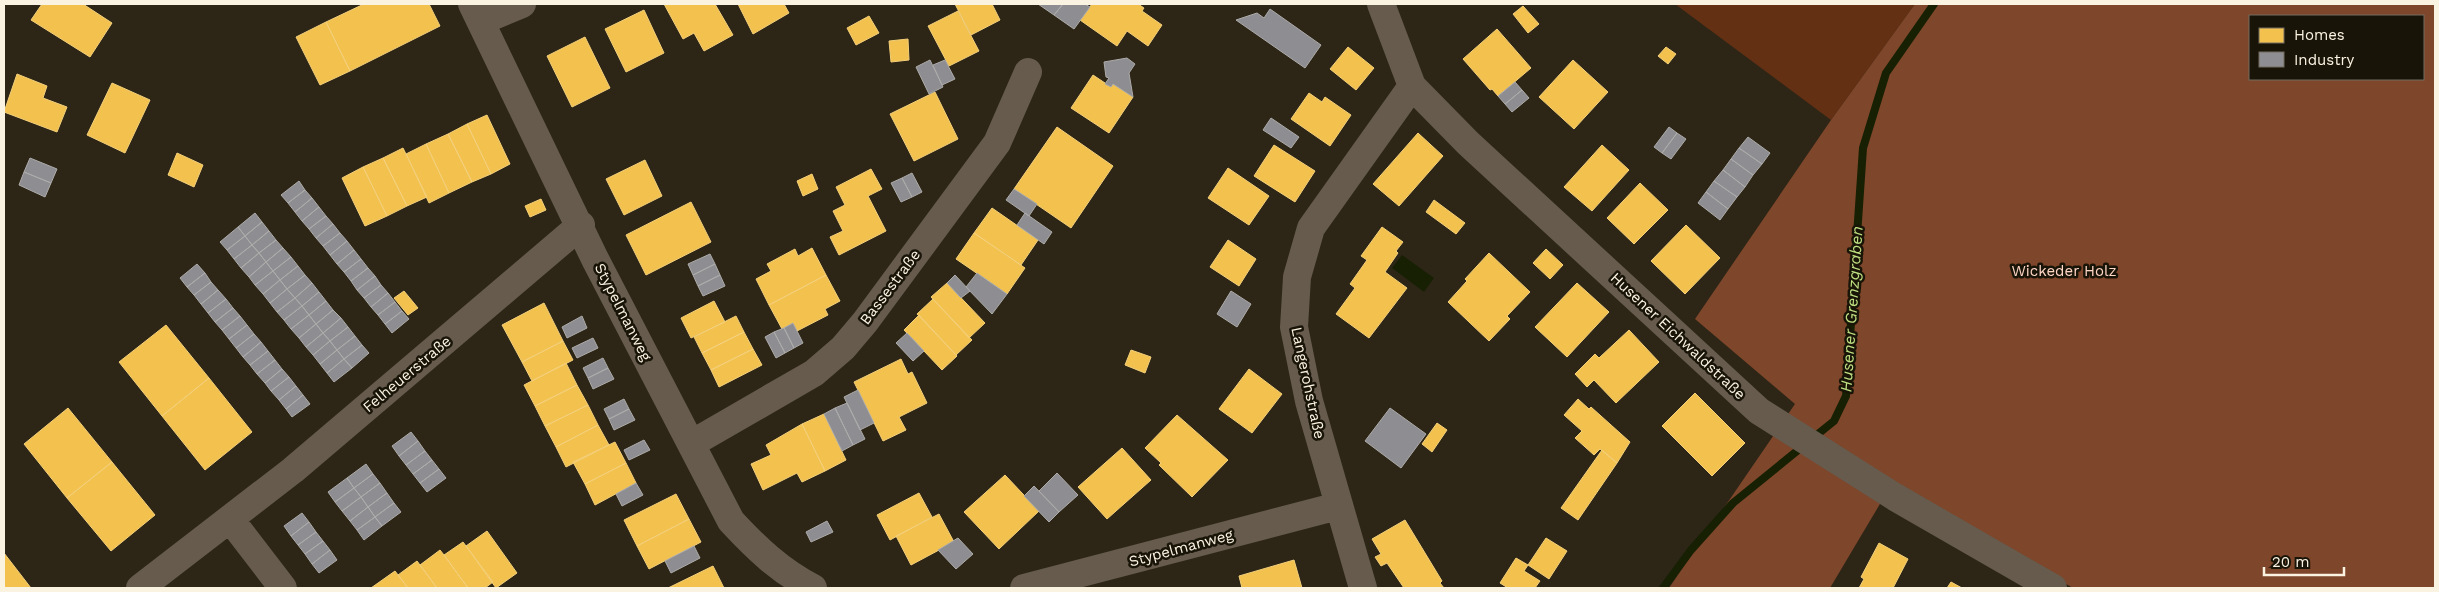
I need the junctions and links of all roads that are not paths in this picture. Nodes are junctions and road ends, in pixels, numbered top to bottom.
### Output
1 (522, 4) edge
2 (1381, 4) edge
3 (477, 13) edge
4 (1028, 72) dead end
5 (1412, 86) junction
6 (581, 225) junction
7 (691, 444) junction
8 (1338, 506) junction
9 (230, 519) junction
10 (140, 588) edge
11 (283, 588) edge
12 (813, 588) edge
13 (1024, 588) edge
14 (1363, 588) edge
15 (2053, 588) edge

1 - 3 street
2 - 5 street, Husener Eichwaldstraße
3 - 6 street, Stypelmanweg
4 - 7 street, Bassestraße
5 - 8 street, Langerohstraße
5 - 15 street, Husener Eichwaldstraße
6 - 7 street, Stypelmanweg
6 - 9 street, Felheuerstraße
7 - 12 street, Stypelmanweg
8 - 13 street, Stypelmanweg
8 - 14 street, Langerohstraße
9 - 10 street, Felheuerstraße
9 - 11 street

